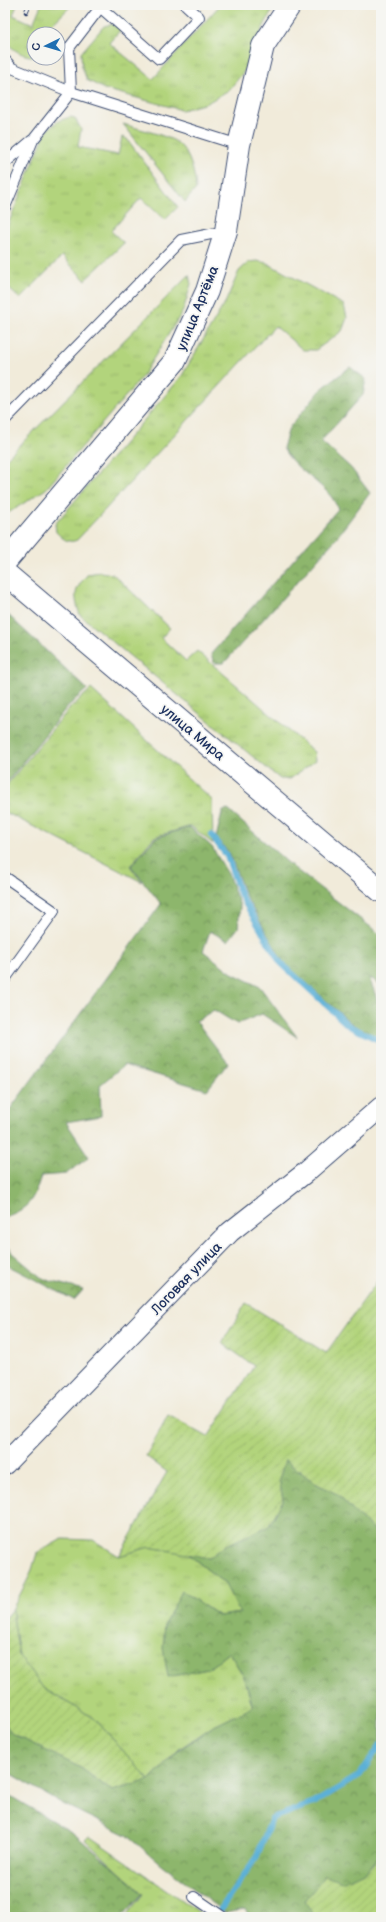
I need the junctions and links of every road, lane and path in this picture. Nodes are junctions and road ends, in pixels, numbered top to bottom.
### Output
1 (186, 5) edge
2 (290, 5) edge
3 (101, 6) edge
4 (5, 60) edge
5 (71, 92) junction
6 (33, 140) junction
7 (239, 145) junction
8 (5, 163) edge
9 (5, 207) edge
10 (226, 231) junction
11 (5, 420) edge
12 (5, 562) edge
13 (5, 573) edge
14 (5, 877) edge
15 (380, 887) edge
16 (5, 979) edge
17 (381, 1107) edge
18 (5, 1464) edge
19 (194, 1897) dead end
20 (223, 1917) edge

1 - 3 lane
2 - 7 street, улица Артёма
3 - 5 lane
4 - 5 lane
5 - 6 lane
5 - 7 lane
6 - 8 lane
6 - 9 lane
7 - 10 street, улица Артёма
10 - 11 lane
10 - 12 street, улица Артёма
13 - 15 street, улица Мира
14 - 16 lane
17 - 18 street, Логовая улица
19 - 20 lane

